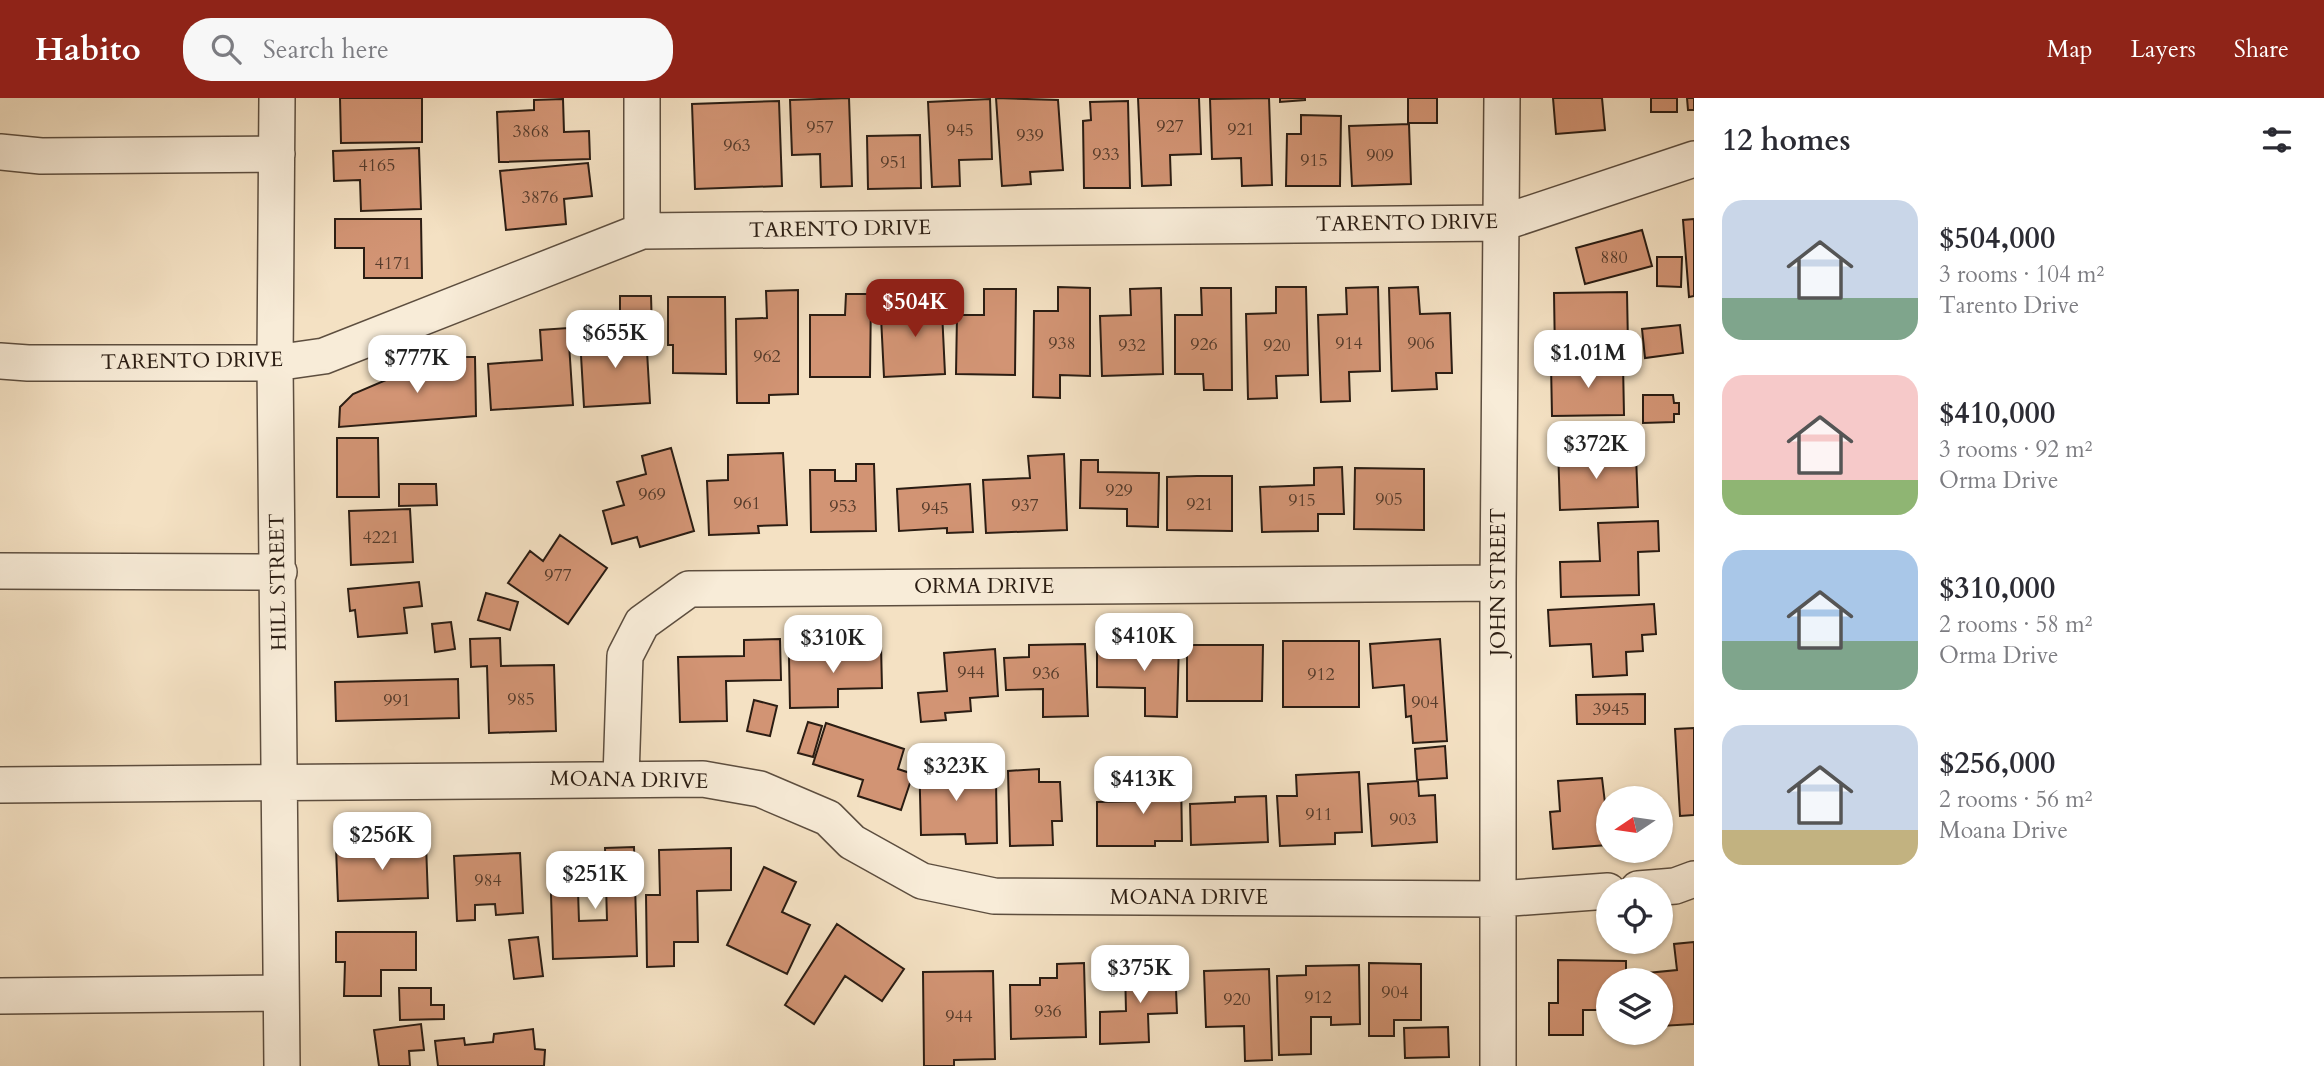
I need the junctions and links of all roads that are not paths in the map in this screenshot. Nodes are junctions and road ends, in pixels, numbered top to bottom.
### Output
1 (276, 98) edge
2 (642, 98) edge
3 (1502, 98) edge
4 (0, 152) edge
5 (276, 154) junction
6 (1694, 159) edge
7 (1502, 223) junction
8 (642, 231) junction
9 (0, 361) edge
10 (275, 363) junction
11 (0, 571) edge
12 (278, 572) junction
13 (1497, 583) junction
14 (621, 778) junction
15 (279, 781) junction
16 (0, 785) edge
17 (1694, 879) edge
18 (1673, 886) edge
19 (1596, 892) edge
20 (1498, 899) junction
21 (281, 993) junction
22 (0, 996) edge
23 (282, 1066) edge
24 (1497, 1066) edge

1 - 5 street, HILL STREET
2 - 8 street
3 - 7 street, JOHN STREET
4 - 5 street
5 - 10 street, HILL STREET
6 - 7 street, TARENTO DRIVE
7 - 8 street, TARENTO DRIVE
7 - 13 street, JOHN STREET
8 - 10 street, TARENTO DRIVE
9 - 10 street, TARENTO DRIVE
10 - 12 street, HILL STREET
11 - 12 street
12 - 15 street, HILL STREET
13 - 14 street, ORMA DRIVE
13 - 20 street, JOHN STREET
14 - 15 street, MOANA DRIVE
14 - 20 street, MOANA DRIVE
15 - 16 street, MOANA DRIVE
15 - 21 street, HILL STREET
17 - 18 street
19 - 20 street, MOANA DRIVE
20 - 24 street, JOHN STREET
21 - 22 street
21 - 23 street, HILL STREET

